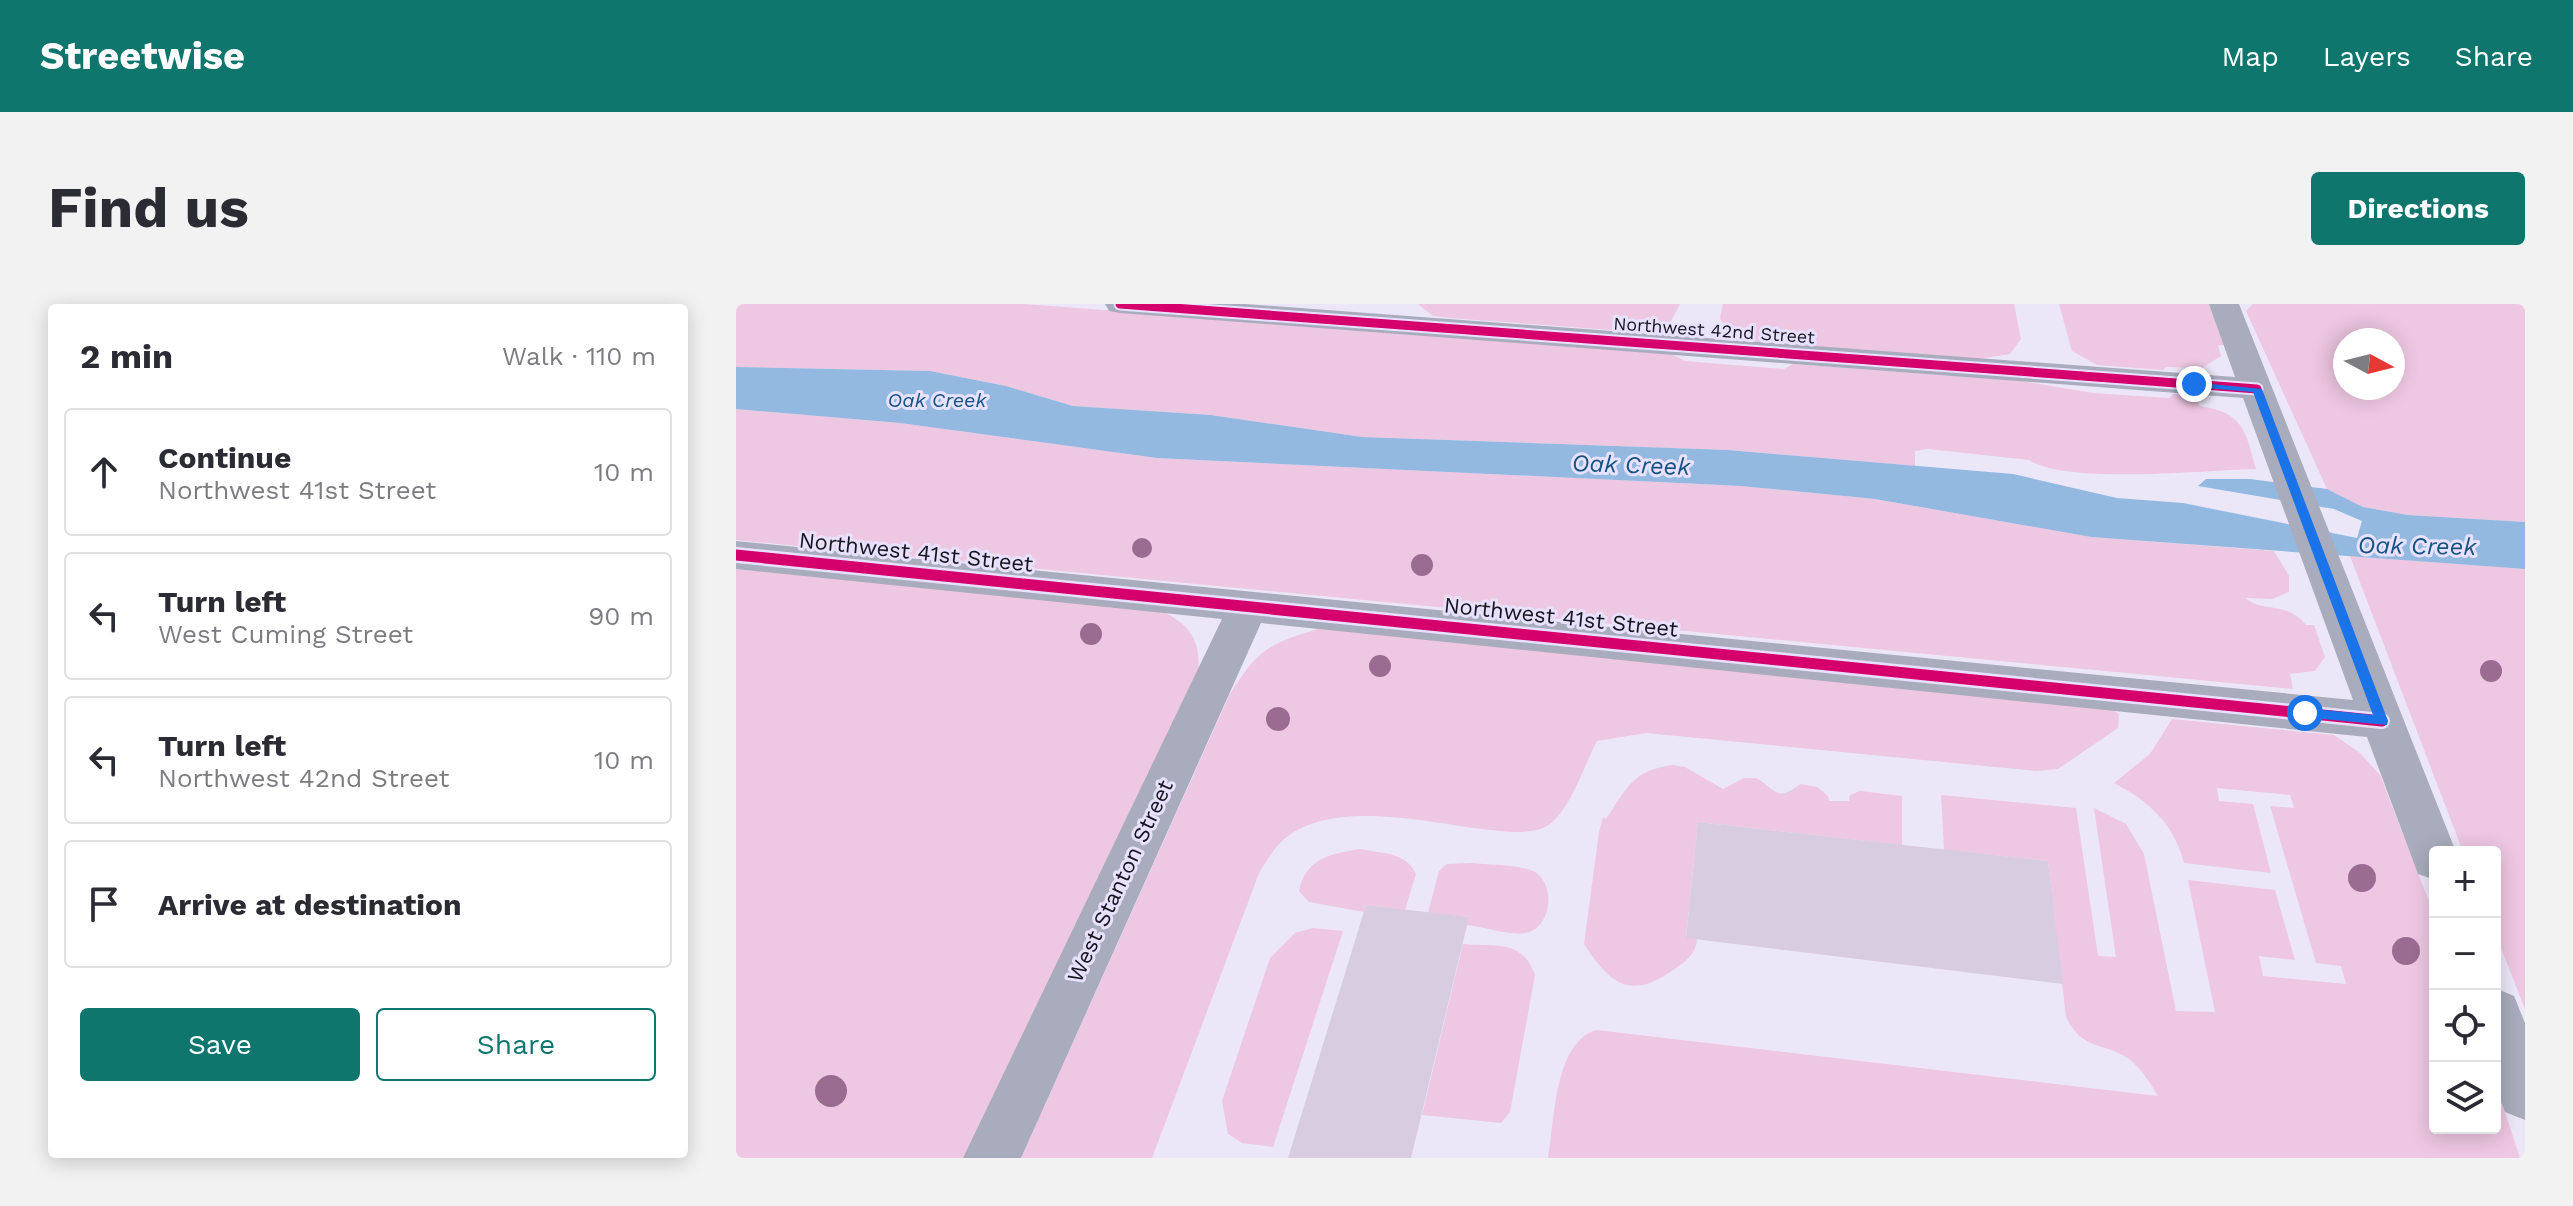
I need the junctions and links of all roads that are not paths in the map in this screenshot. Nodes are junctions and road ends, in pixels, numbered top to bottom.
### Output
1 (1120, 304) edge
2 (2224, 304) edge
3 (1384, 314) edge
4 (2257, 389) junction
5 (736, 555) edge
6 (1249, 604) junction
7 (2382, 721) junction
8 (2430, 846) edge
9 (2501, 1030) edge
10 (2525, 1092) edge
11 (992, 1158) edge

1 - 3 street, Northwest 42nd Street
2 - 4 street
3 - 4 street, Northwest 42nd Street
4 - 7 street
5 - 6 street, Northwest 41st Street
6 - 7 street, Northwest 41st Street
6 - 11 street, West Stanton Street
7 - 8 street
9 - 10 street

